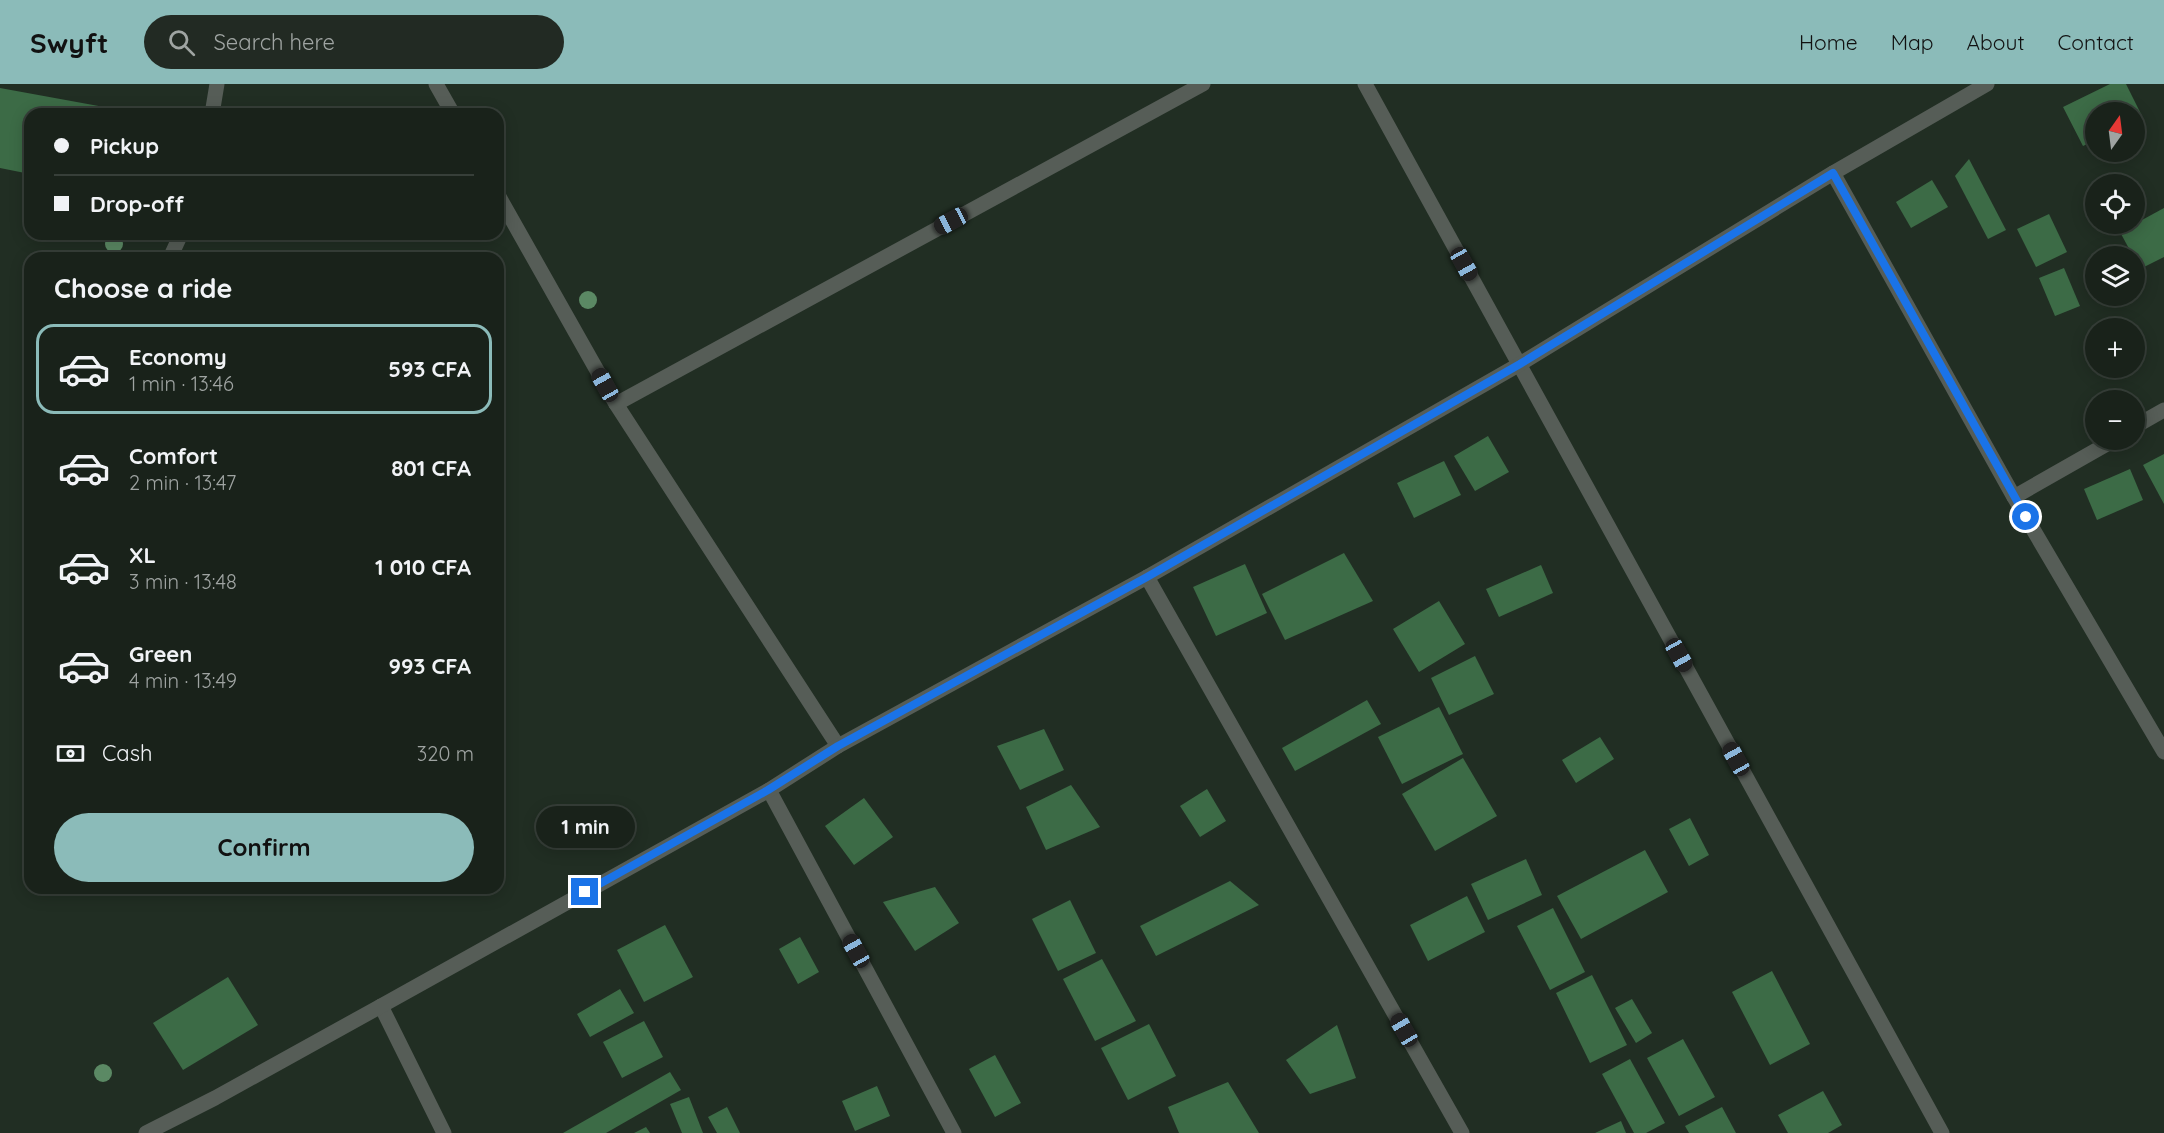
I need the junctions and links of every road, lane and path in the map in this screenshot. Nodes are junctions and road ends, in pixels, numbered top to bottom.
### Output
1 (217, 84) edge
2 (436, 84) edge
3 (1203, 84) edge
4 (1365, 84) edge
5 (1987, 84) edge
6 (213, 108) edge
7 (450, 108) edge
8 (1833, 173) junction
9 (504, 206) edge
10 (1520, 364) junction
11 (615, 404) junction
12 (2164, 410) edge
13 (2145, 421) edge
14 (2096, 450) edge
15 (2014, 497) junction
16 (1147, 577) junction
17 (838, 746) junction
18 (2164, 752) edge
19 (768, 790) junction
20 (381, 1006) junction
21 (146, 1133) edge
22 (444, 1133) edge
23 (954, 1133) edge
24 (1462, 1133) edge
25 (1942, 1133) edge

1 - 6 street
2 - 7 street
3 - 11 street
4 - 10 street
5 - 8 street
8 - 10 street
8 - 15 street
9 - 11 street
10 - 16 street
10 - 25 street
11 - 17 street
12 - 13 street
14 - 15 street
15 - 18 street
16 - 17 street
16 - 24 street
17 - 19 street
19 - 20 street
19 - 23 street
20 - 21 street
20 - 22 street

